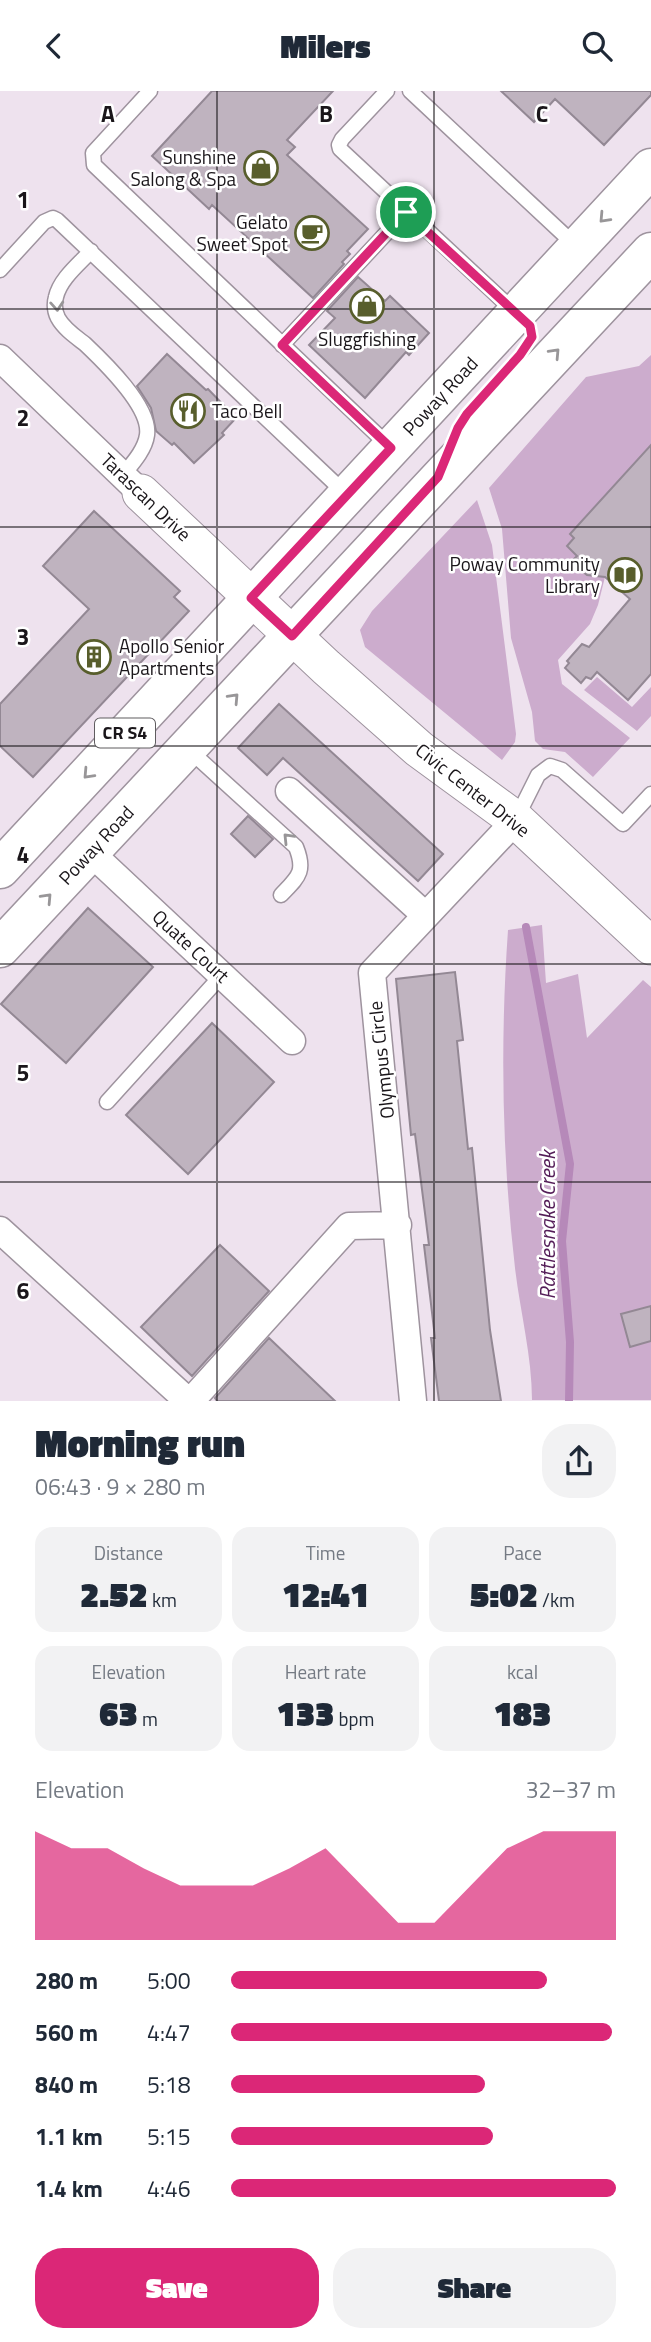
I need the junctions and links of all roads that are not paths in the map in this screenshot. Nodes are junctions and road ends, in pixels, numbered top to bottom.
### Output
1 (150, 91) edge
2 (387, 91) edge
3 (410, 91) edge
4 (651, 168) edge
5 (406, 212) junction
6 (577, 247) junction
7 (91, 251) junction
8 (651, 252) edge
9 (0, 270) edge
10 (516, 313) junction
11 (282, 345) junction
12 (0, 358) edge
13 (391, 448) junction
14 (438, 477) junction
15 (132, 484) junction
16 (347, 495) junction
17 (251, 598) junction
18 (292, 636) junction
19 (187, 748) junction
20 (289, 791) dead end
21 (651, 794) edge
22 (516, 820) junction
23 (90, 852) junction
24 (0, 869) edge
25 (281, 895) dead end
26 (425, 915) junction
27 (651, 946) edge
28 (0, 948) edge
29 (222, 975) junction
30 (292, 1041) dead end
31 (107, 1102) dead end
32 (398, 1225) junction
33 (2, 1234) edge
34 (189, 1401) edge
35 (413, 1401) edge

1 - 11 lane
2 - 5 lane
3 - 6 lane
4 -> 6 main road, Poway Road / CR S4
5 - 10 lane
5 - 11 lane
6 - 10 main road, Poway Road / CR S4
7 - 9 lane
7 -> 15 lane
7 - 16 lane
14 -> 8 main road, Poway Road / CR S4
10 - 13 main road, Poway Road / CR S4
10 - 14 main road
11 - 13 lane
12 - 15 street, Tarascan Drive
13 - 16 main road, Poway Road / CR S4
14 - 18 main road, Poway Road / CR S4
15 - 17 street, Tarascan Drive
16 - 17 main road, Poway Road / CR S4
17 - 18 street, Tarascan Drive
17 -> 24 main road, Poway Road / CR S4
19 -> 18 main road, Poway Road / CR S4
18 - 22 street, Civic Center Drive
19 - 23 main road, Poway Road / CR S4
25 -> 19 lane
20 - 26 street
21 - 22 lane
22 - 26 street, Olympus Circle
22 - 27 street, Civic Center Drive
28 -> 23 main road, Poway Road / CR S4
23 - 29 street, Quate Court
26 - 32 street, Olympus Circle
29 - 30 street, Quate Court
29 - 31 lane
32 - 34 street
32 - 35 street, Olympus Circle
33 - 34 street

